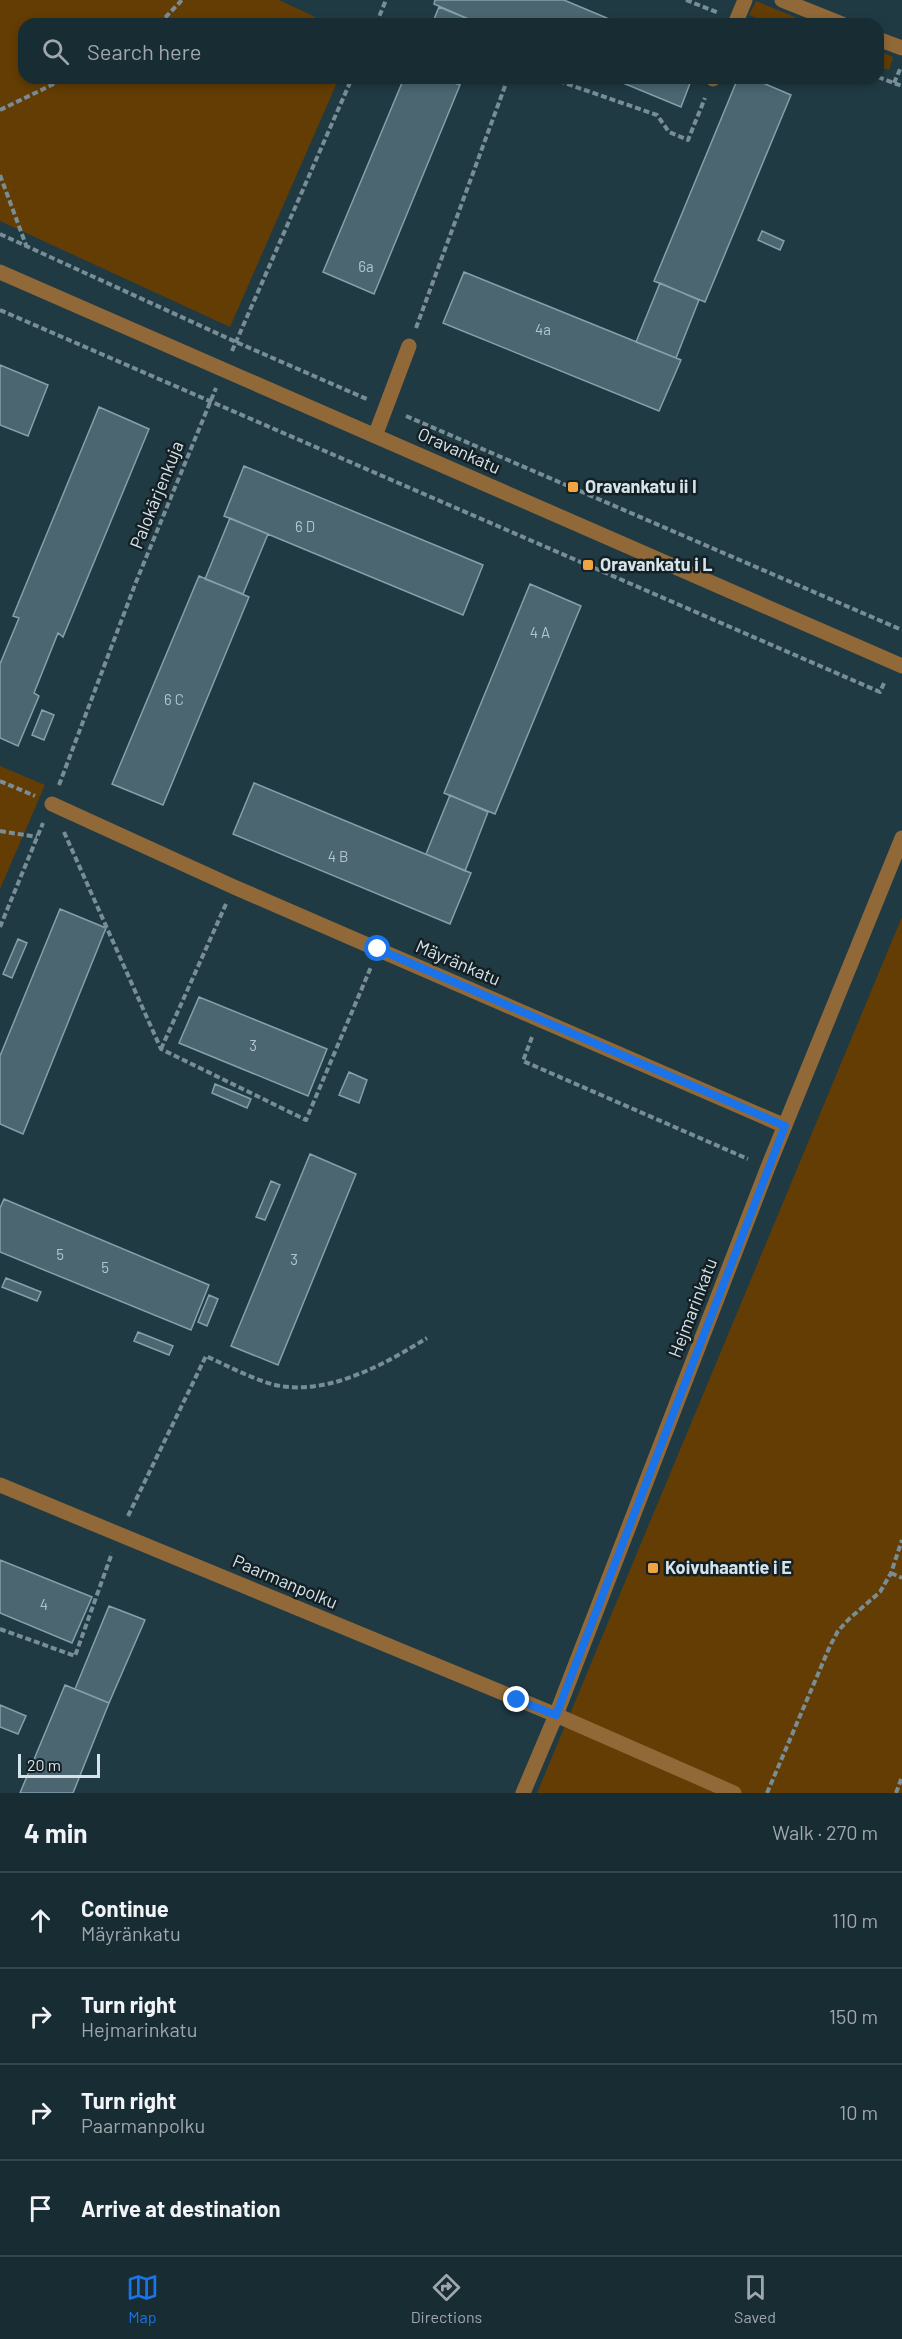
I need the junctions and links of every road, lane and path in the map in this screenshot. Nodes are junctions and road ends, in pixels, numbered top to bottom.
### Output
1 (182, 0) edge
2 (386, 0) edge
3 (745, 0) edge
4 (782, 0) edge
5 (165, 18) edge
6 (378, 18) edge
7 (738, 18) edge
8 (827, 18) edge
9 (884, 41) edge
10 (902, 48) edge
11 (902, 65) edge
12 (884, 79) edge
13 (894, 83) junction
14 (54, 84) edge
15 (349, 84) edge
16 (506, 84) edge
17 (567, 84) edge
18 (710, 84) edge
19 (902, 87) edge
20 (0, 110) edge
21 (0, 175) edge
22 (0, 234) edge
23 (27, 246) junction
24 (0, 272) edge
25 (0, 310) edge
26 (236, 342) junction
27 (409, 346) joint
28 (224, 369) junction
29 (210, 401) junction
30 (386, 407) junction
31 (375, 436) junction
32 (902, 630) edge
33 (898, 664) edge
34 (0, 781) edge
35 (52, 804) junction
36 (0, 831) edge
37 (37, 837) junction
38 (902, 838) edge
39 (234, 887) junction
40 (0, 927) edge
41 (378, 949) junction
42 (540, 1019) junction
43 (161, 1049) junction
44 (785, 1126) junction
45 (768, 1167) junction
46 (427, 1338) dead end
47 (0, 1485) edge
48 (119, 1534) junction
49 (902, 1540) edge
50 (891, 1573) junction
51 (902, 1578) edge
52 (0, 1629) edge
53 (556, 1715) junction
54 (902, 1777) edge
55 (523, 1793) edge
56 (734, 1793) edge
57 (767, 1793) edge
58 (896, 1793) edge

1 - 5 path
2 - 6 path
3 - 7 street
4 - 8 street
9 - 10 street
11 - 13 path
12 - 13 path
13 - 19 path
14 - 20 path
15 - 26 path, Palokärjenkuja
16 - 27 path
17 - 18 path
21 - 23 path
22 - 23 path
23 - 26 path
24 - 28 street, Oravankatu
25 - 29 path
26 - 28 path, Palokärjenkuja
26 - 30 path
27 - 30 street
28 - 29 path, Palokärjenkuja
28 - 31 street, Oravankatu
29 - 33 path
29 - 35 path, Palokärjenkuja
30 - 31 street
30 - 32 path
31 - 33 street, Oravankatu
34 - 35 path
35 - 37 path, Palokärjenkuja
35 - 39 street, Mäyränkatu
35 - 43 path
36 - 37 path
37 - 40 path, Palokärjenkuja
38 - 44 street, Hejmarinkatu
39 - 41 street, Mäyränkatu
39 - 43 path
41 - 42 street, Mäyränkatu
41 - 43 path
42 - 44 street, Mäyränkatu
42 - 45 path
44 - 45 street, Hejmarinkatu
45 - 53 street, Hejmarinkatu
46 - 48 path
47 - 48 street, Paarmanpolku
48 - 52 path
48 - 53 street, Paarmanpolku
49 - 50 path
50 - 51 path
50 - 57 path
53 - 55 street, Hejmarinkatu
53 - 56 street, Paarmanpolku
54 - 58 path

